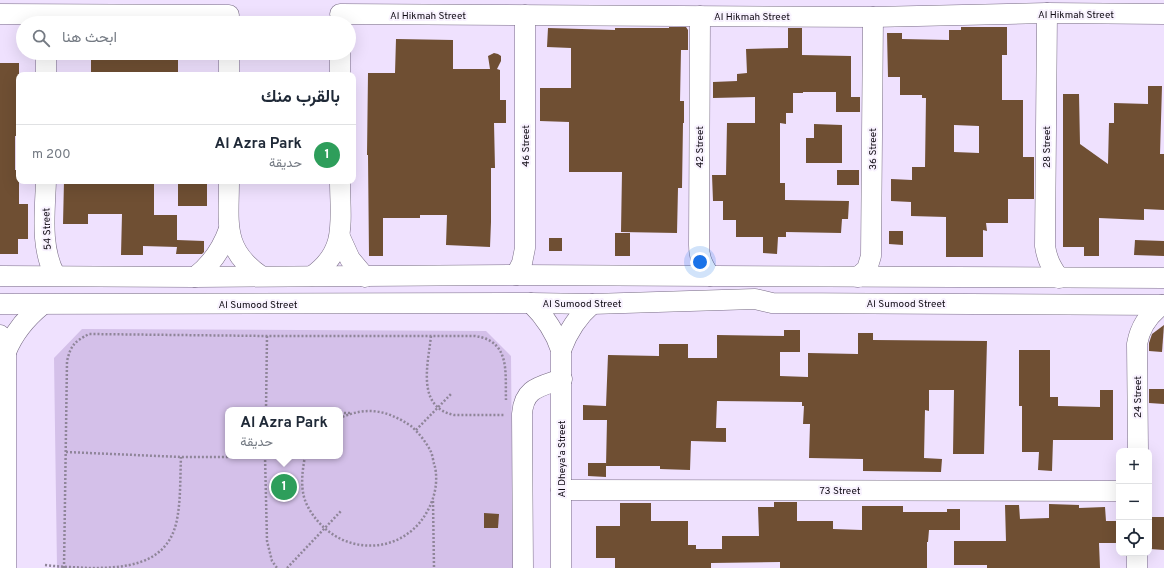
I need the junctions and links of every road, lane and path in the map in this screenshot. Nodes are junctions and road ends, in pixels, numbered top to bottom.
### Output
1 (984, 7) edge
2 (340, 12) edge
3 (229, 13) edge
4 (1047, 13) junction
5 (0, 14) edge
6 (1164, 14) edge
7 (525, 15) junction
8 (18, 16) edge
9 (138, 16) edge
10 (700, 16) junction
11 (873, 17) junction
12 (46, 60) edge
13 (228, 60) edge
14 (340, 60) edge
15 (46, 72) edge
16 (229, 72) edge
17 (340, 72) edge
18 (46, 184) edge
19 (229, 184) edge
20 (340, 184) edge
21 (229, 229) junction
22 (340, 237) junction
23 (55, 275) junction
24 (0, 276) edge
25 (261, 276) junction
26 (312, 276) junction
27 (365, 276) junction
28 (516, 276) junction
29 (710, 276) junction
30 (195, 277) junction
31 (850, 277) junction
32 (1156, 277) edge
33 (1059, 278) junction
34 (755, 299) junction
35 (531, 303) junction
36 (0, 304) edge
37 (592, 304) junction
38 (42, 305) junction
39 (1081, 305) junction
40 (1117, 305) junction
41 (1163, 305) edge
42 (267, 336) junction
43 (431, 336) junction
44 (3, 344) edge
45 (1137, 344) junction
46 (562, 350) junction
47 (562, 379) junction
48 (452, 393) dead end
49 (266, 407) edge
50 (506, 407) dead end
51 (438, 408) junction
52 (353, 412) junction
53 (343, 413) edge
54 (343, 417) edge
55 (506, 422) dead end
56 (416, 430) junction
57 (1138, 448) edge
58 (66, 452) junction
59 (181, 457) junction
60 (225, 457) edge
61 (265, 459) edge
62 (305, 459) edge
63 (561, 490) junction
64 (1116, 491) edge
65 (433, 500) junction
66 (341, 511) dead end
67 (324, 529) junction
68 (1137, 556) edge
69 (45, 565) dead end
70 (64, 567) edge
71 (6, 568) edge
72 (98, 568) edge
73 (277, 568) edge
74 (287, 568) edge
75 (434, 568) edge
76 (523, 568) edge
77 (561, 568) edge
78 (1137, 568) edge

1 - 4 street, Al Hikmah Street
1 - 11 street, Al Hikmah Street
2 - 7 street, Al Hikmah Street
3 - 9 street
4 - 6 street, Al Hikmah Street
4 - 33 street, 28 Street
5 - 8 street
7 - 10 street, Al Hikmah Street
7 - 28 street, 46 Street
10 - 11 street, Al Hikmah Street
10 - 29 street, 42 Street
11 - 31 street, 36 Street
12 - 15 street
13 - 16 street
14 - 17 street
18 - 23 street, 54 Street
19 - 21 street
20 - 22 street
21 - 25 street
21 - 30 street
22 - 26 street
22 - 27 street
23 - 24 street
23 - 30 street
25 - 26 street
25 - 30 street
26 - 27 street
27 - 28 street
28 - 29 street
29 - 31 street
31 - 33 street
31 - 34 street, 36 Street
32 - 33 street
32 - 39 street
34 - 37 street, Al Sumood Street
34 - 39 street, Al Sumood Street
35 - 37 street, Al Sumood Street
35 - 38 street, Al Sumood Street
35 - 46 street, Al Dheya'a Street
36 - 38 street, Al Sumood Street
37 - 46 street, Al Dheya'a Street
38 - 44 street
39 - 40 street, Al Sumood Street
40 - 41 street, Al Sumood Street
40 - 45 street, 24 Street
41 - 45 street, 24 Street
42 - 43 path
42 - 49 path
42 - 58 path
43 - 50 path
43 - 51 path
44 - 71 street
45 - 57 street, 24 Street
46 - 47 street, Al Dheya'a Street
47 - 63 street, Al Dheya'a Street
47 - 76 street
48 - 51 path
51 - 55 path
51 - 56 path
52 - 53 path
52 - 54 path
52 - 56 path
56 - 65 path
58 - 59 path
58 - 70 path
59 - 60 path
59 - 72 path
61 - 73 path
62 - 67 path
63 - 64 street, 73 Street
63 - 77 street, Al Dheya'a Street
65 - 67 path
65 - 75 path
66 - 67 path
67 - 74 path
68 - 78 street
69 - 70 path
70 - 72 path

